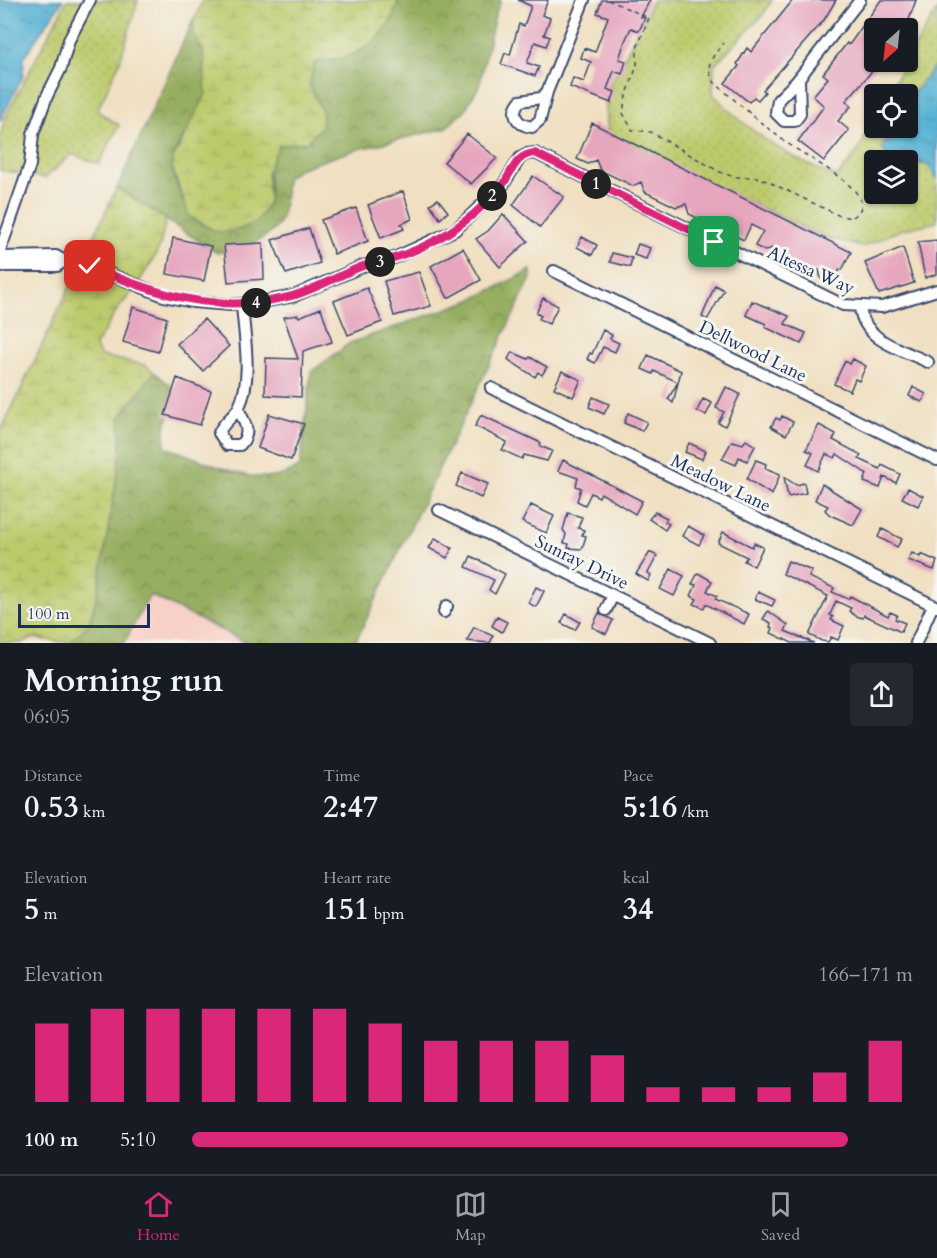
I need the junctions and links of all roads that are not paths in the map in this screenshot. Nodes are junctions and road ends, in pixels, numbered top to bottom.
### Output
1 (90, 0) edge
2 (584, 0) edge
3 (860, 0) edge
4 (799, 79) dead end
5 (547, 92) dead end
6 (0, 251) edge
7 (0, 257) edge
8 (65, 261) junction
9 (0, 266) edge
10 (554, 271) dead end
11 (937, 290) edge
12 (242, 304) junction
13 (860, 308) junction
14 (928, 362) dead end
15 (491, 388) dead end
16 (238, 409) dead end
17 (937, 460) edge
18 (439, 510) dead end
19 (613, 595) junction
20 (935, 606) edge
21 (606, 610) dead end
22 (710, 643) edge
23 (916, 643) edge

1 - 6 street
2 - 5 street
3 - 4 street
7 - 8 street, Altessa Way
8 - 9 street, Altessa Way
8 - 12 street, Altessa Way
10 - 17 street, Dellwood Lane
11 - 13 street, Altessa Way
12 - 13 street, Altessa Way
12 - 16 street
13 - 14 street
15 - 20 street, Meadow Lane
18 - 19 street, Sunray Drive
19 - 21 street
19 - 22 street, Sunray Drive
20 - 23 street

